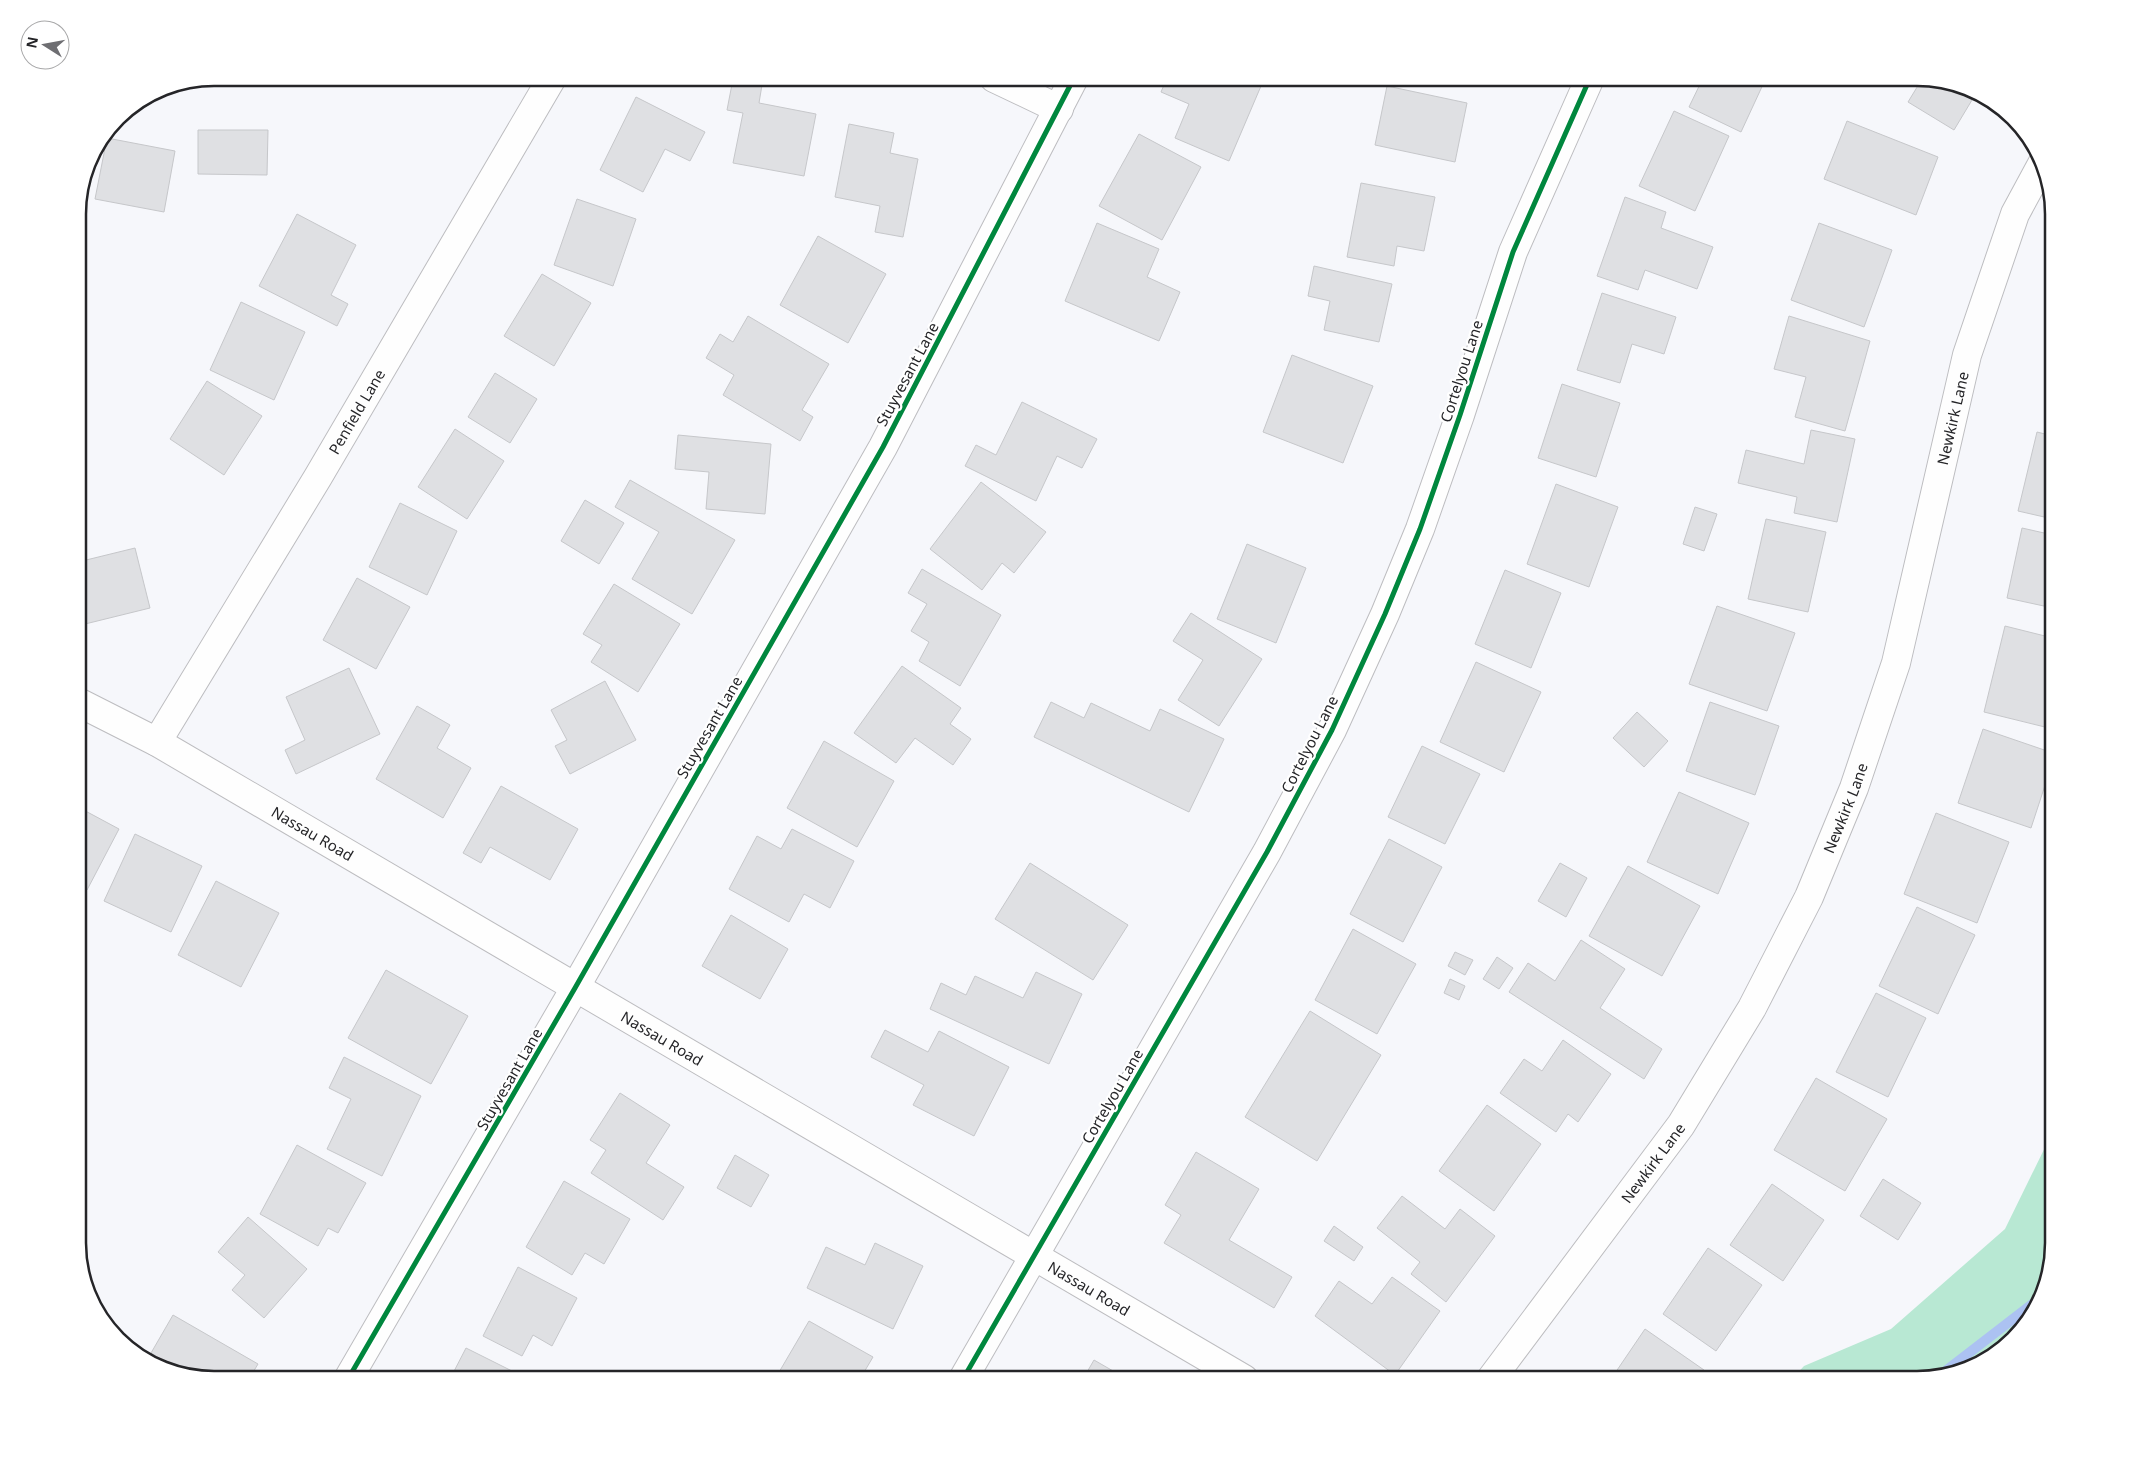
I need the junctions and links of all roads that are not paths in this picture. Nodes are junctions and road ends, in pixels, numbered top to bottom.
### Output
1 (547, 86) edge
2 (1011, 86) edge
3 (1070, 86) edge
4 (1586, 86) edge
5 (1059, 109) junction
6 (2038, 172) edge
7 (87, 707) edge
8 (157, 742) junction
9 (576, 988) junction
10 (1034, 1258) junction
11 (353, 1371) edge
12 (968, 1371) edge
13 (1229, 1371) edge
14 (1498, 1371) edge

1 - 8 street, Penfield Lane
2 - 5 street
3 - 5 street, Stuyvesant Lane
4 - 10 street, Cortelyou Lane
5 - 9 street, Stuyvesant Lane
6 - 14 street, Newkirk Lane
7 - 8 street, Nassau Road
8 - 9 street, Nassau Road
9 - 10 street, Nassau Road
9 - 11 street, Stuyvesant Lane
10 - 12 street, Cortelyou Lane
10 - 13 street, Nassau Road

